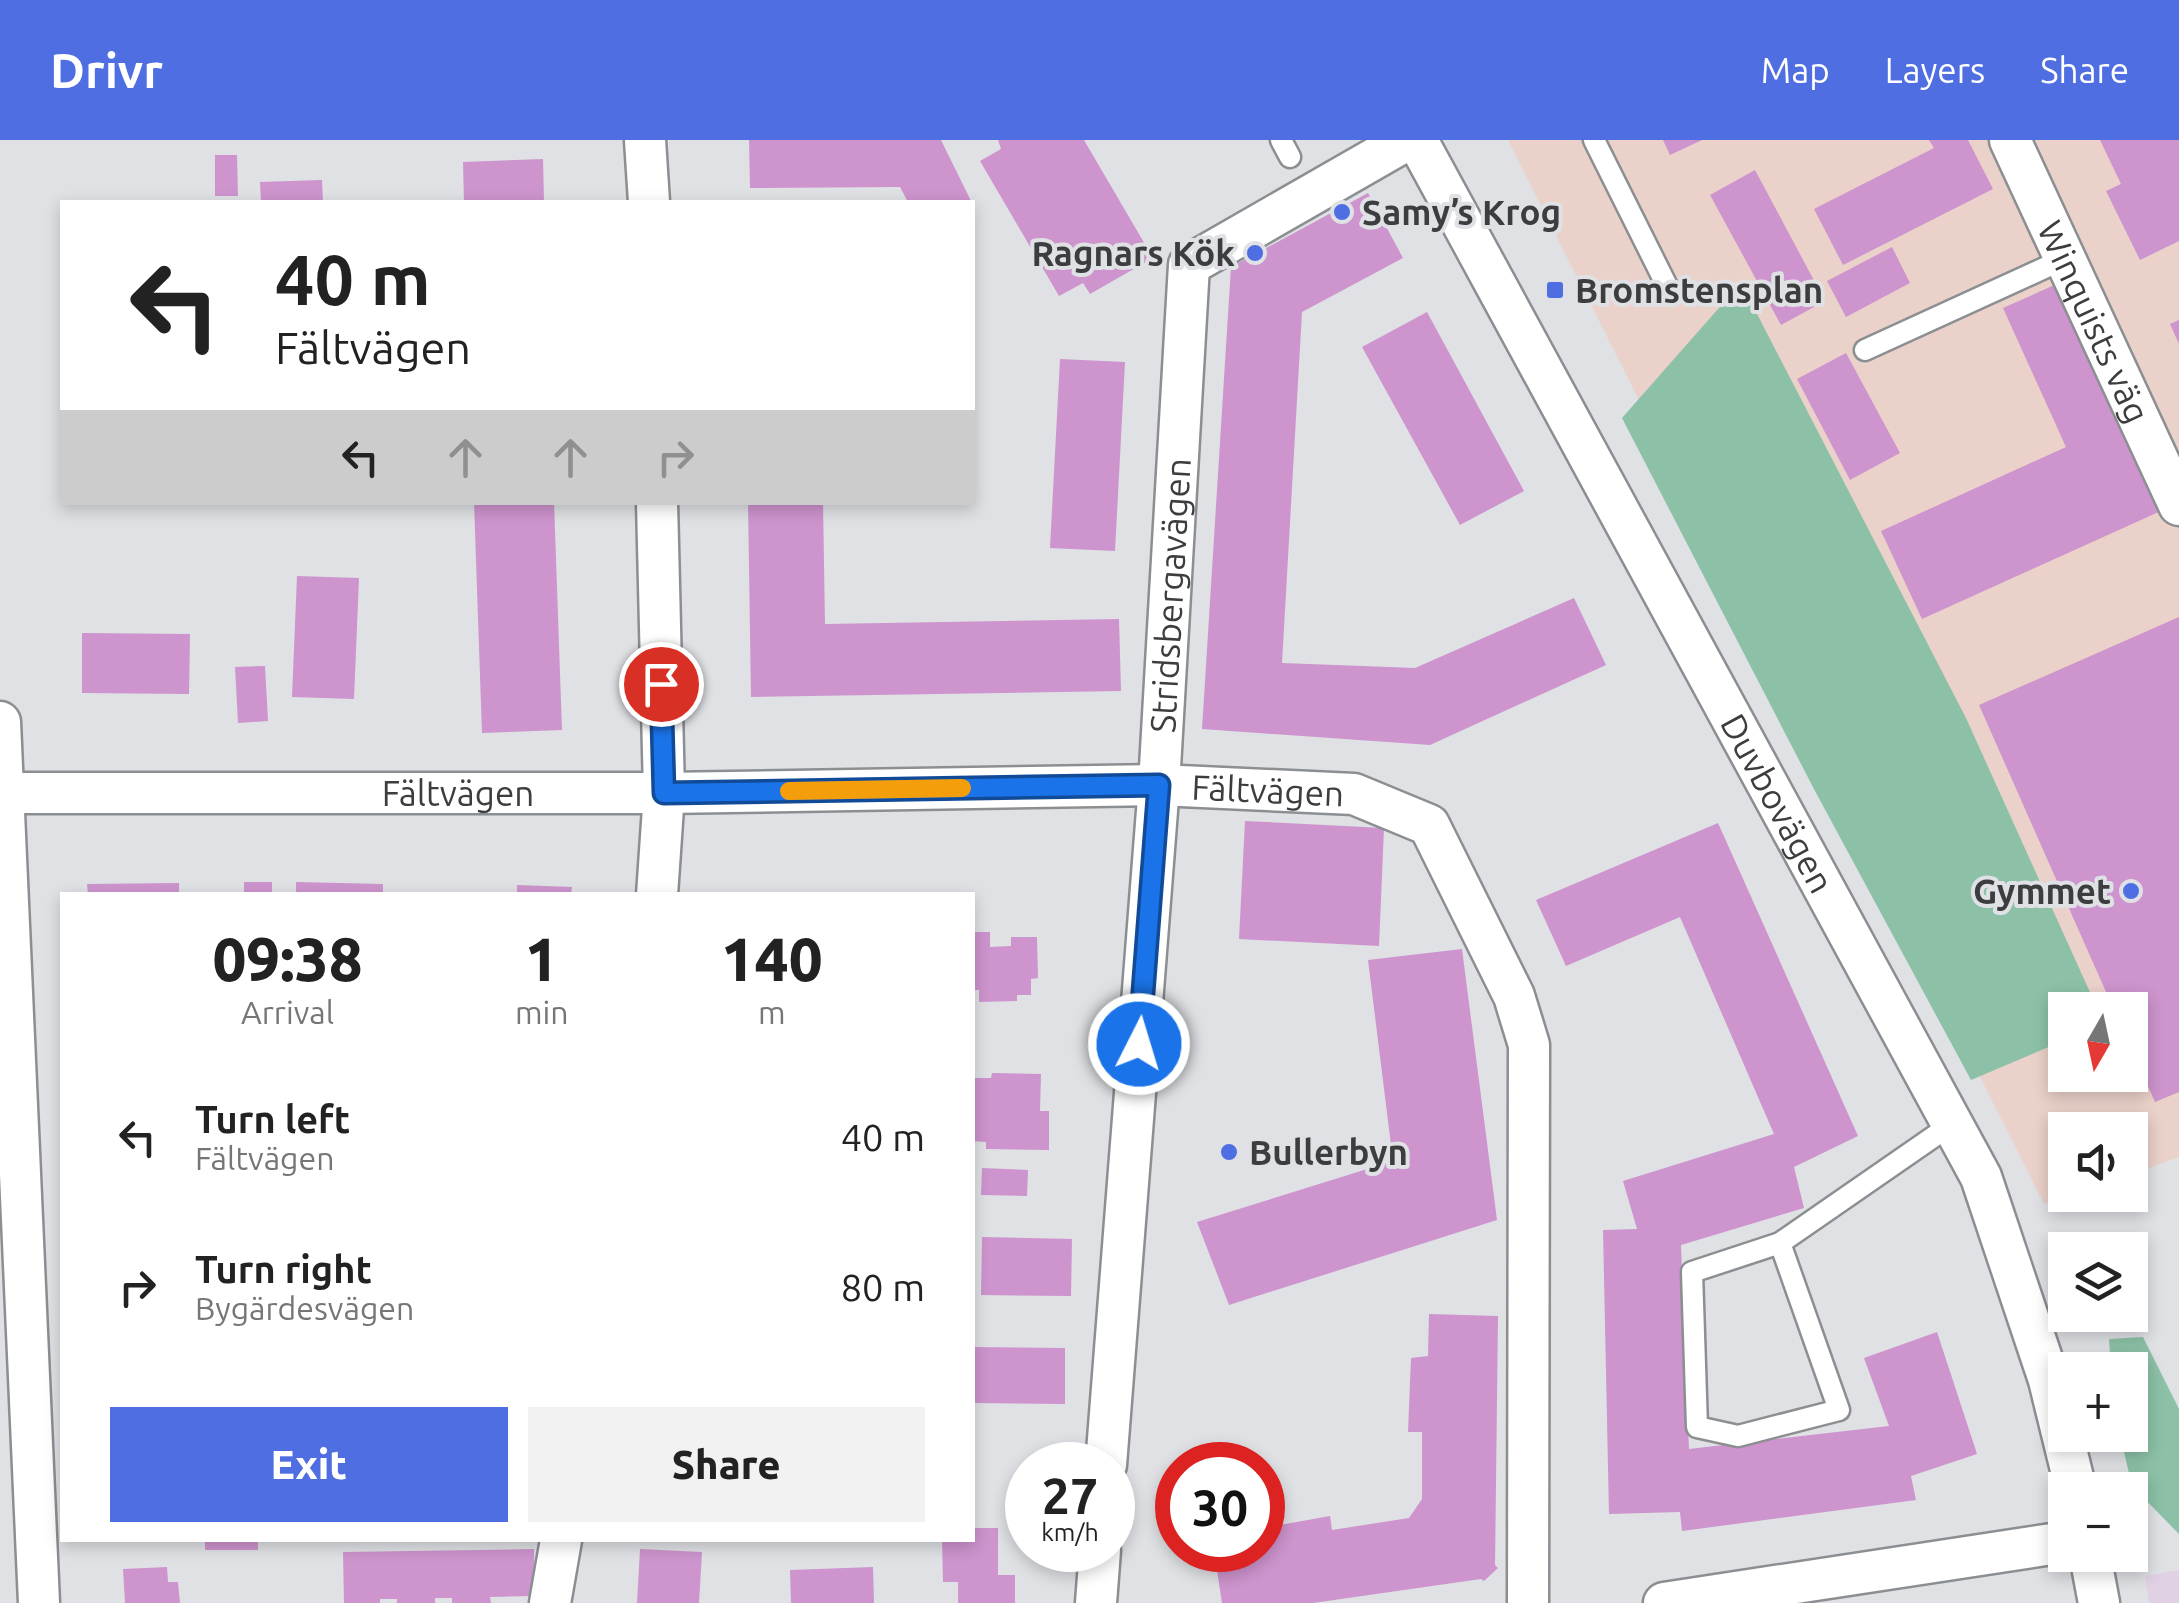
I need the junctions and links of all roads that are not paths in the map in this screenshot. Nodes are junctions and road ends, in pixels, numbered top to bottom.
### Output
1 (645, 140) edge
2 (1407, 140) edge
3 (1417, 140) edge
4 (1594, 140) edge
5 (2010, 140) edge
6 (648, 200) edge
7 (2064, 259) junction
8 (1670, 292) dead end
9 (1865, 350) dead end
10 (656, 505) edge
11 (2179, 505) edge
12 (0, 722) edge
13 (1159, 785) junction
14 (1, 793) edge
15 (664, 793) junction
16 (658, 892) edge
17 (1952, 1124) junction
18 (1780, 1242) junction
19 (1108, 1442) edge
20 (2072, 1472) edge
21 (561, 1542) edge
22 (2048, 1545) edge
23 (1098, 1572) edge
24 (2093, 1572) edge
25 (39, 1603) edge
26 (550, 1603) edge
27 (1096, 1603) edge
28 (1528, 1603) edge
29 (1664, 1603) edge
30 (2099, 1603) edge

1 - 6 street
2 - 13 street, Stridsbergavägen
3 - 17 street, Duvbovägen
4 - 8 lane
5 - 7 street, Winquists väg
7 - 9 lane
7 - 11 street, Winquists väg
10 - 15 street
12 - 14 street
13 - 15 street, Fältvägen
13 - 19 street, Stridsbergavägen
13 - 28 street, Fältvägen
14 - 15 street, Fältvägen
14 - 25 street
15 - 16 street
17 - 18 lane
17 - 20 street, Duvbovägen
18 - 18 lane
21 - 26 street
22 - 29 street
23 - 27 street
24 - 30 street

